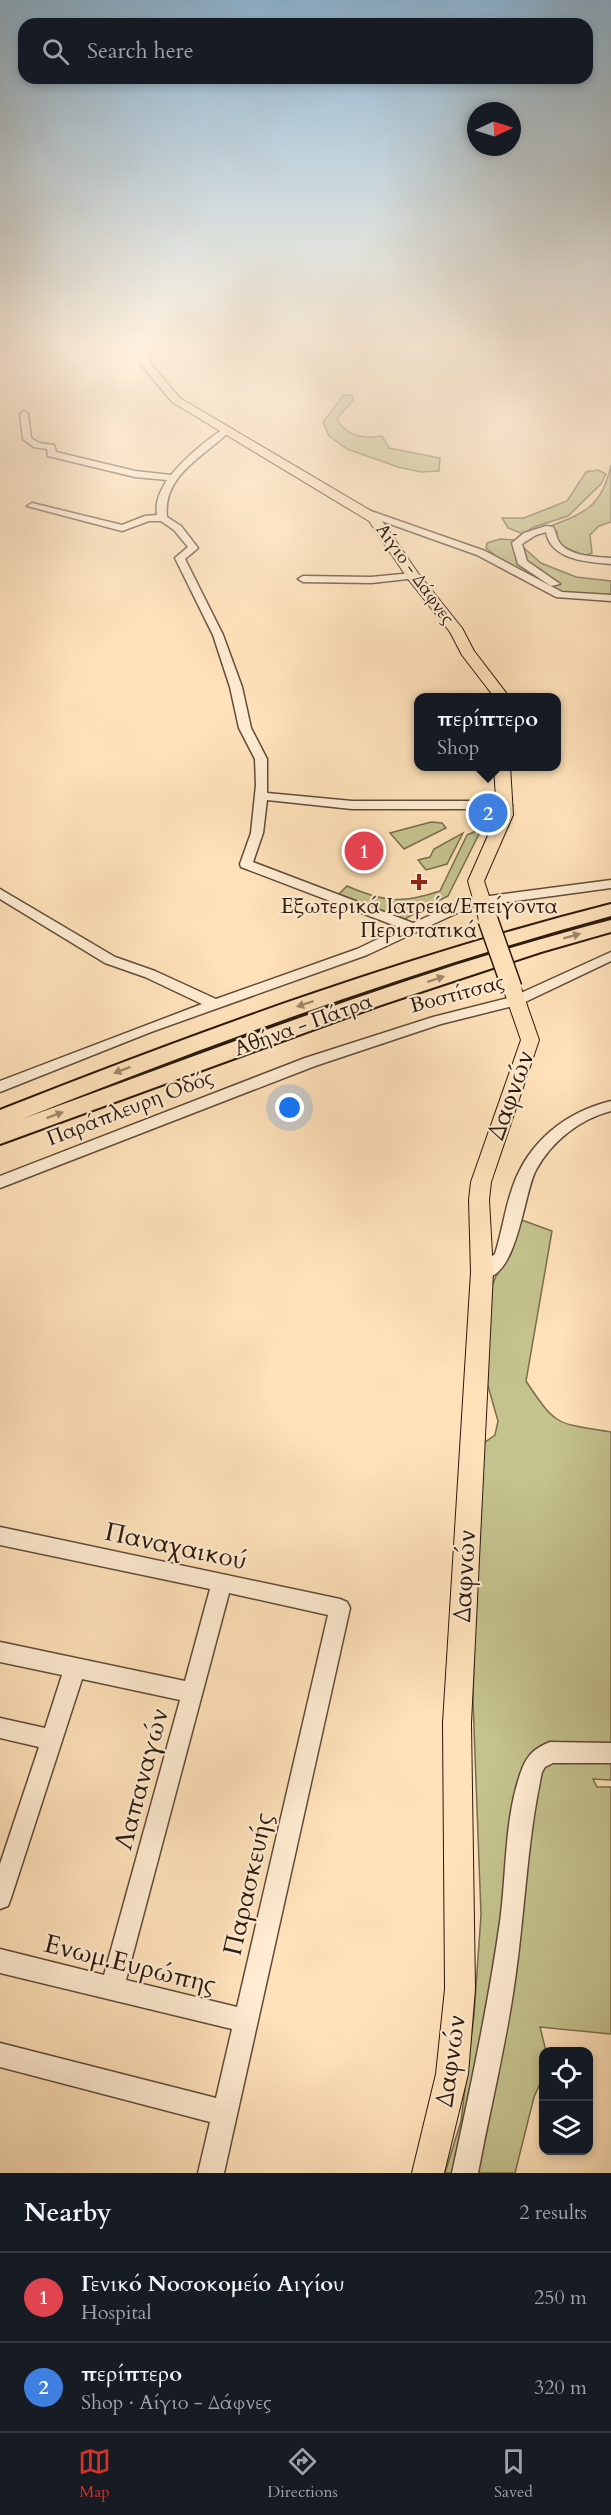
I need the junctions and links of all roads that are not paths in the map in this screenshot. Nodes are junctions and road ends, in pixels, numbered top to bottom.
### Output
1 (36, 444) edge
2 (208, 444) edge
3 (249, 444) edge
4 (175, 478) junction
5 (32, 506) dead end
6 (368, 513) junction
7 (162, 517) junction
8 (611, 561) edge
9 (412, 576) junction
10 (303, 579) dead end
11 (597, 597) junction
12 (611, 598) edge
13 (499, 693) edge
14 (503, 771) edge
15 (261, 796) junction
16 (506, 805) junction
17 (483, 823) dead end
18 (502, 826) junction
19 (611, 884) edge
20 (0, 893) edge
21 (481, 900) junction
22 (611, 910) edge
23 (611, 926) edge
24 (413, 928) junction
25 (611, 956) edge
26 (514, 994) junction
27 (214, 1004) junction
28 (310, 1062) joint
29 (0, 1087) edge
30 (611, 1106) edge
31 (0, 1119) edge
32 (0, 1136) edge
33 (0, 1182) edge
34 (483, 1272) junction
35 (2, 1541) edge
36 (222, 1583) junction
37 (340, 1608) joint
38 (0, 1652) edge
39 (75, 1668) junction
40 (193, 1693) junction
41 (0, 1728) edge
42 (52, 1740) junction
43 (611, 1753) edge
44 (0, 1898) edge
45 (0, 1961) edge
46 (112, 1989) junction
47 (246, 2021) junction
48 (0, 2055) edge
49 (225, 2113) junction
50 (211, 2173) edge
51 (428, 2173) edge
52 (465, 2173) edge

1 - 4 street
2 - 4 street
3 - 6 main road, Αίγιο - Δάφνες
4 - 7 street
5 - 7 street
6 - 9 main road, Αίγιο - Δάφνες
6 - 11 street
7 - 15 street
8 - 11 street
9 - 10 street
9 - 13 main road, Αίγιο - Δάφνες
11 - 12 street
14 - 16 main road
15 - 16 street
15 - 24 street
16 - 18 main road
17 - 18 street
18 - 21 main road
19 - 21 street
20 - 27 street
21 - 24 street
21 - 26 main road, bridge
22 -> 31 highway, Αθήνα - Πάτρα
32 -> 23 highway, Αθήνα - Πάτρα
24 - 27 street
25 - 26 street, Βοστίτσας
26 - 28 street, Βοστίτσας
26 - 34 main road, Δαφνών
27 - 29 street
28 - 33 street, Παράπλευρη Οδός
30 - 34 street
34 - 51 main road, Δαφνών
35 - 36 street, Παναχαικού
36 - 37 street, Παναχαικού
36 - 40 street, Λαπαναγών
37 - 47 street, Παρασκευής
38 - 39 street
39 - 40 street
39 - 42 street
40 - 46 street, Λαπαναγών
41 - 42 street
42 - 44 street
43 - 52 street
45 - 46 street, Ενωμ.Ευρώπης
46 - 47 street, Ενωμ.Ευρώπης
47 - 49 street, Παρασκευής
48 - 49 street
49 - 50 street, Παρασκευής

